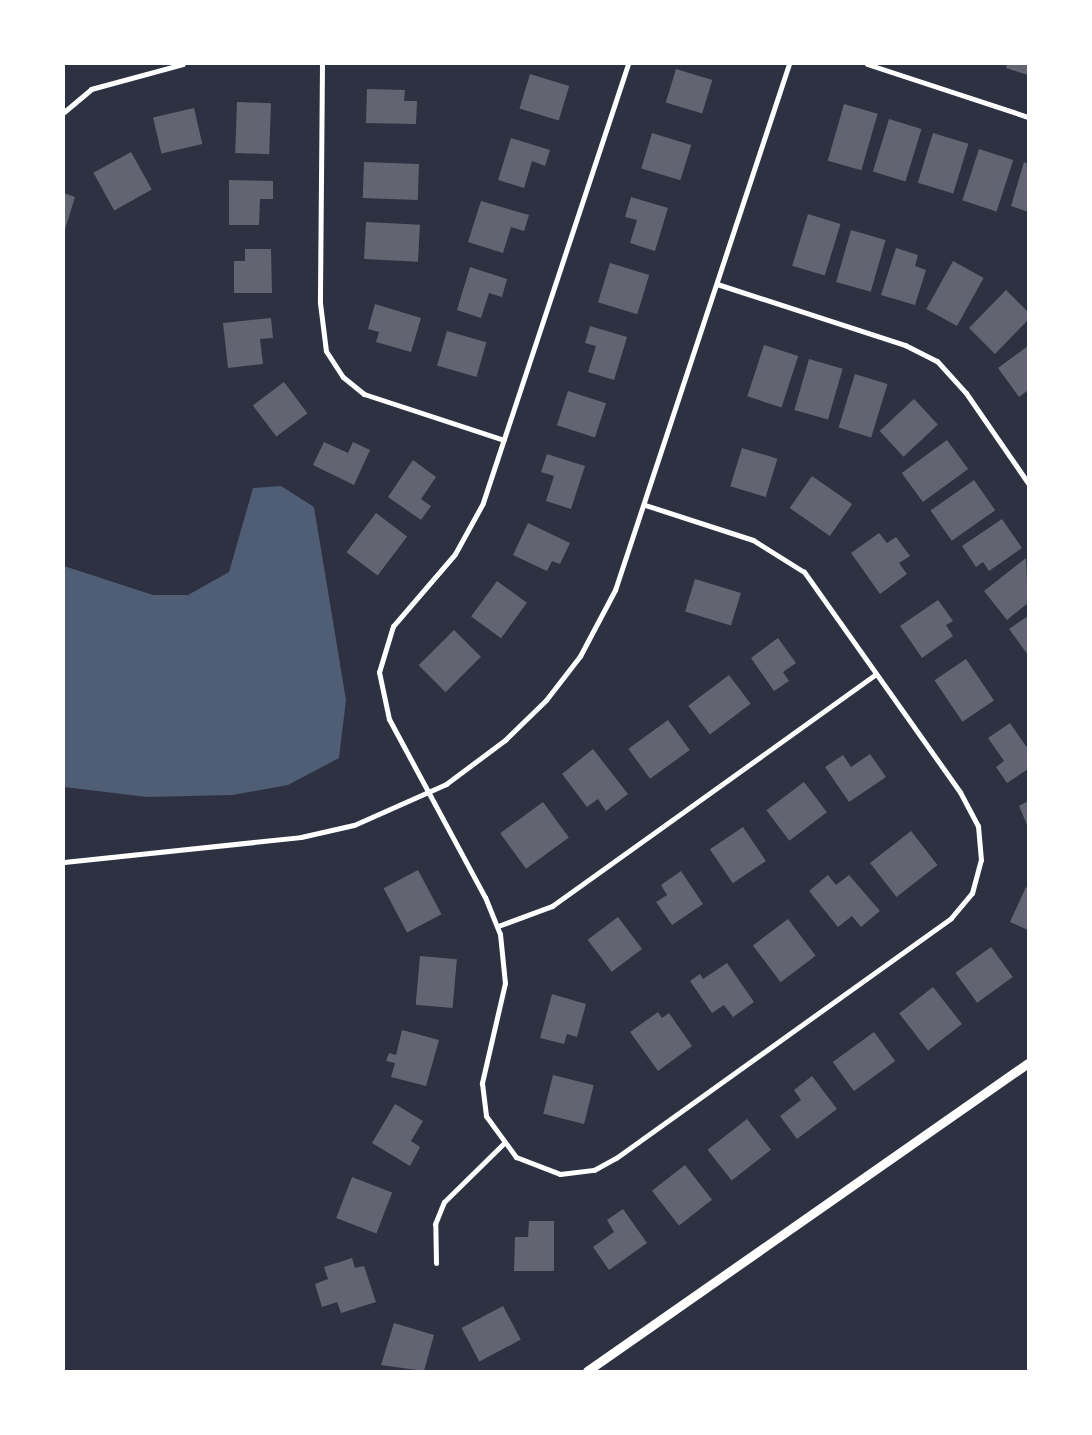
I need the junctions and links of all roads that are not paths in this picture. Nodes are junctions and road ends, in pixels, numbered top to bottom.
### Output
1 (183, 64) edge
2 (322, 64) edge
3 (628, 64) edge
4 (789, 64) edge
5 (868, 64) edge
6 (64, 112) edge
7 (1028, 117) edge
8 (717, 284) junction
9 (504, 440) junction
10 (1028, 483) edge
11 (644, 505) junction
12 (876, 674) junction
13 (428, 794) junction
14 (64, 862) edge
15 (498, 926) junction
16 (1028, 1063) edge
17 (503, 1144) junction
18 (436, 1263) dead end
19 (587, 1371) edge

1 - 6 street
2 - 9 street
3 - 9 street
4 - 8 street
5 - 7 street
8 - 10 street
8 - 11 street
9 - 13 street
11 - 12 street
11 - 13 street
12 - 15 street
12 - 17 street
13 - 14 street
13 - 15 street
15 - 17 street
16 - 19 street
17 - 18 street

